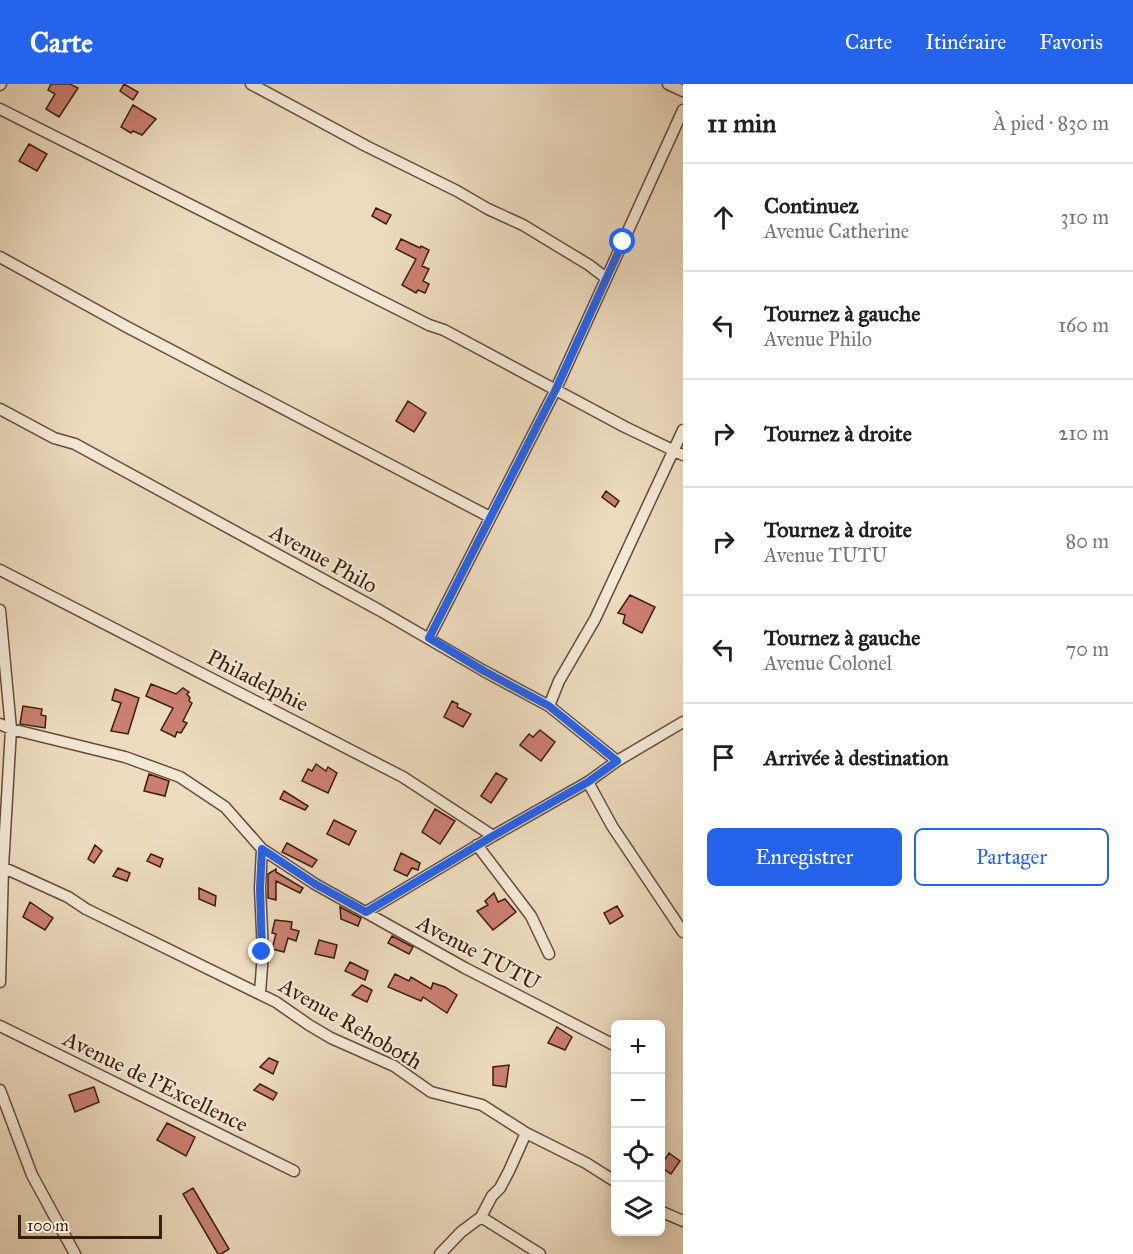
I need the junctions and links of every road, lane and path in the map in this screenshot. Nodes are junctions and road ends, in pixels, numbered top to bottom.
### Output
1 (251, 84) edge
2 (668, 84) edge
3 (683, 91) edge
4 (0, 108) edge
5 (683, 110) edge
6 (0, 257) edge
7 (606, 278) junction
8 (555, 390) junction
9 (0, 409) edge
10 (683, 430) edge
11 (672, 450) junction
12 (683, 455) edge
13 (490, 517) junction
14 (0, 570) edge
15 (0, 610) edge
16 (429, 638) junction
17 (549, 706) junction
18 (683, 722) edge
19 (0, 724) edge
20 (11, 729) junction
21 (617, 761) junction
22 (588, 782) junction
23 (493, 836) junction
24 (477, 846) junction
25 (262, 849) junction
26 (1, 867) edge
27 (366, 912) junction
28 (683, 932) edge
29 (549, 954) dead end
30 (0, 982) edge
31 (260, 993) junction
32 (0, 1026) edge
33 (611, 1044) edge
34 (0, 1090) edge
35 (526, 1133) junction
36 (294, 1171) dead end
37 (611, 1179) edge
38 (665, 1212) edge
39 (481, 1217) junction
40 (683, 1221) edge
41 (75, 1254) edge
42 (440, 1254) edge
43 (540, 1254) edge

1 - 7 street
2 - 3 street
4 - 8 street
5 - 7 street
6 - 13 street
7 - 8 street
8 - 11 street
8 - 13 street
9 - 16 street, Avenue Philo
10 - 11 street
11 - 12 street
11 - 17 street
13 - 16 street
14 - 23 street, Philadelphie
15 - 20 street
16 - 17 street, Avenue Philo
17 - 21 street, Avenue Philo
18 - 21 street
19 - 20 street
20 - 25 street, Avenue TUTU
20 - 26 street
21 - 22 street
22 - 23 street
22 - 28 street
23 - 24 street
24 - 27 street
24 - 29 street
25 - 27 street, Avenue TUTU
25 - 31 street
26 - 30 street
26 - 31 street, Avenue Rehoboth
27 - 33 street, Avenue TUTU
31 - 35 street, Avenue Rehoboth
32 - 36 street, Avenue de l'Excellence
34 - 41 street
35 - 37 street, Avenue Rehoboth
35 - 39 street
38 - 40 street
39 - 42 street
39 - 43 street

